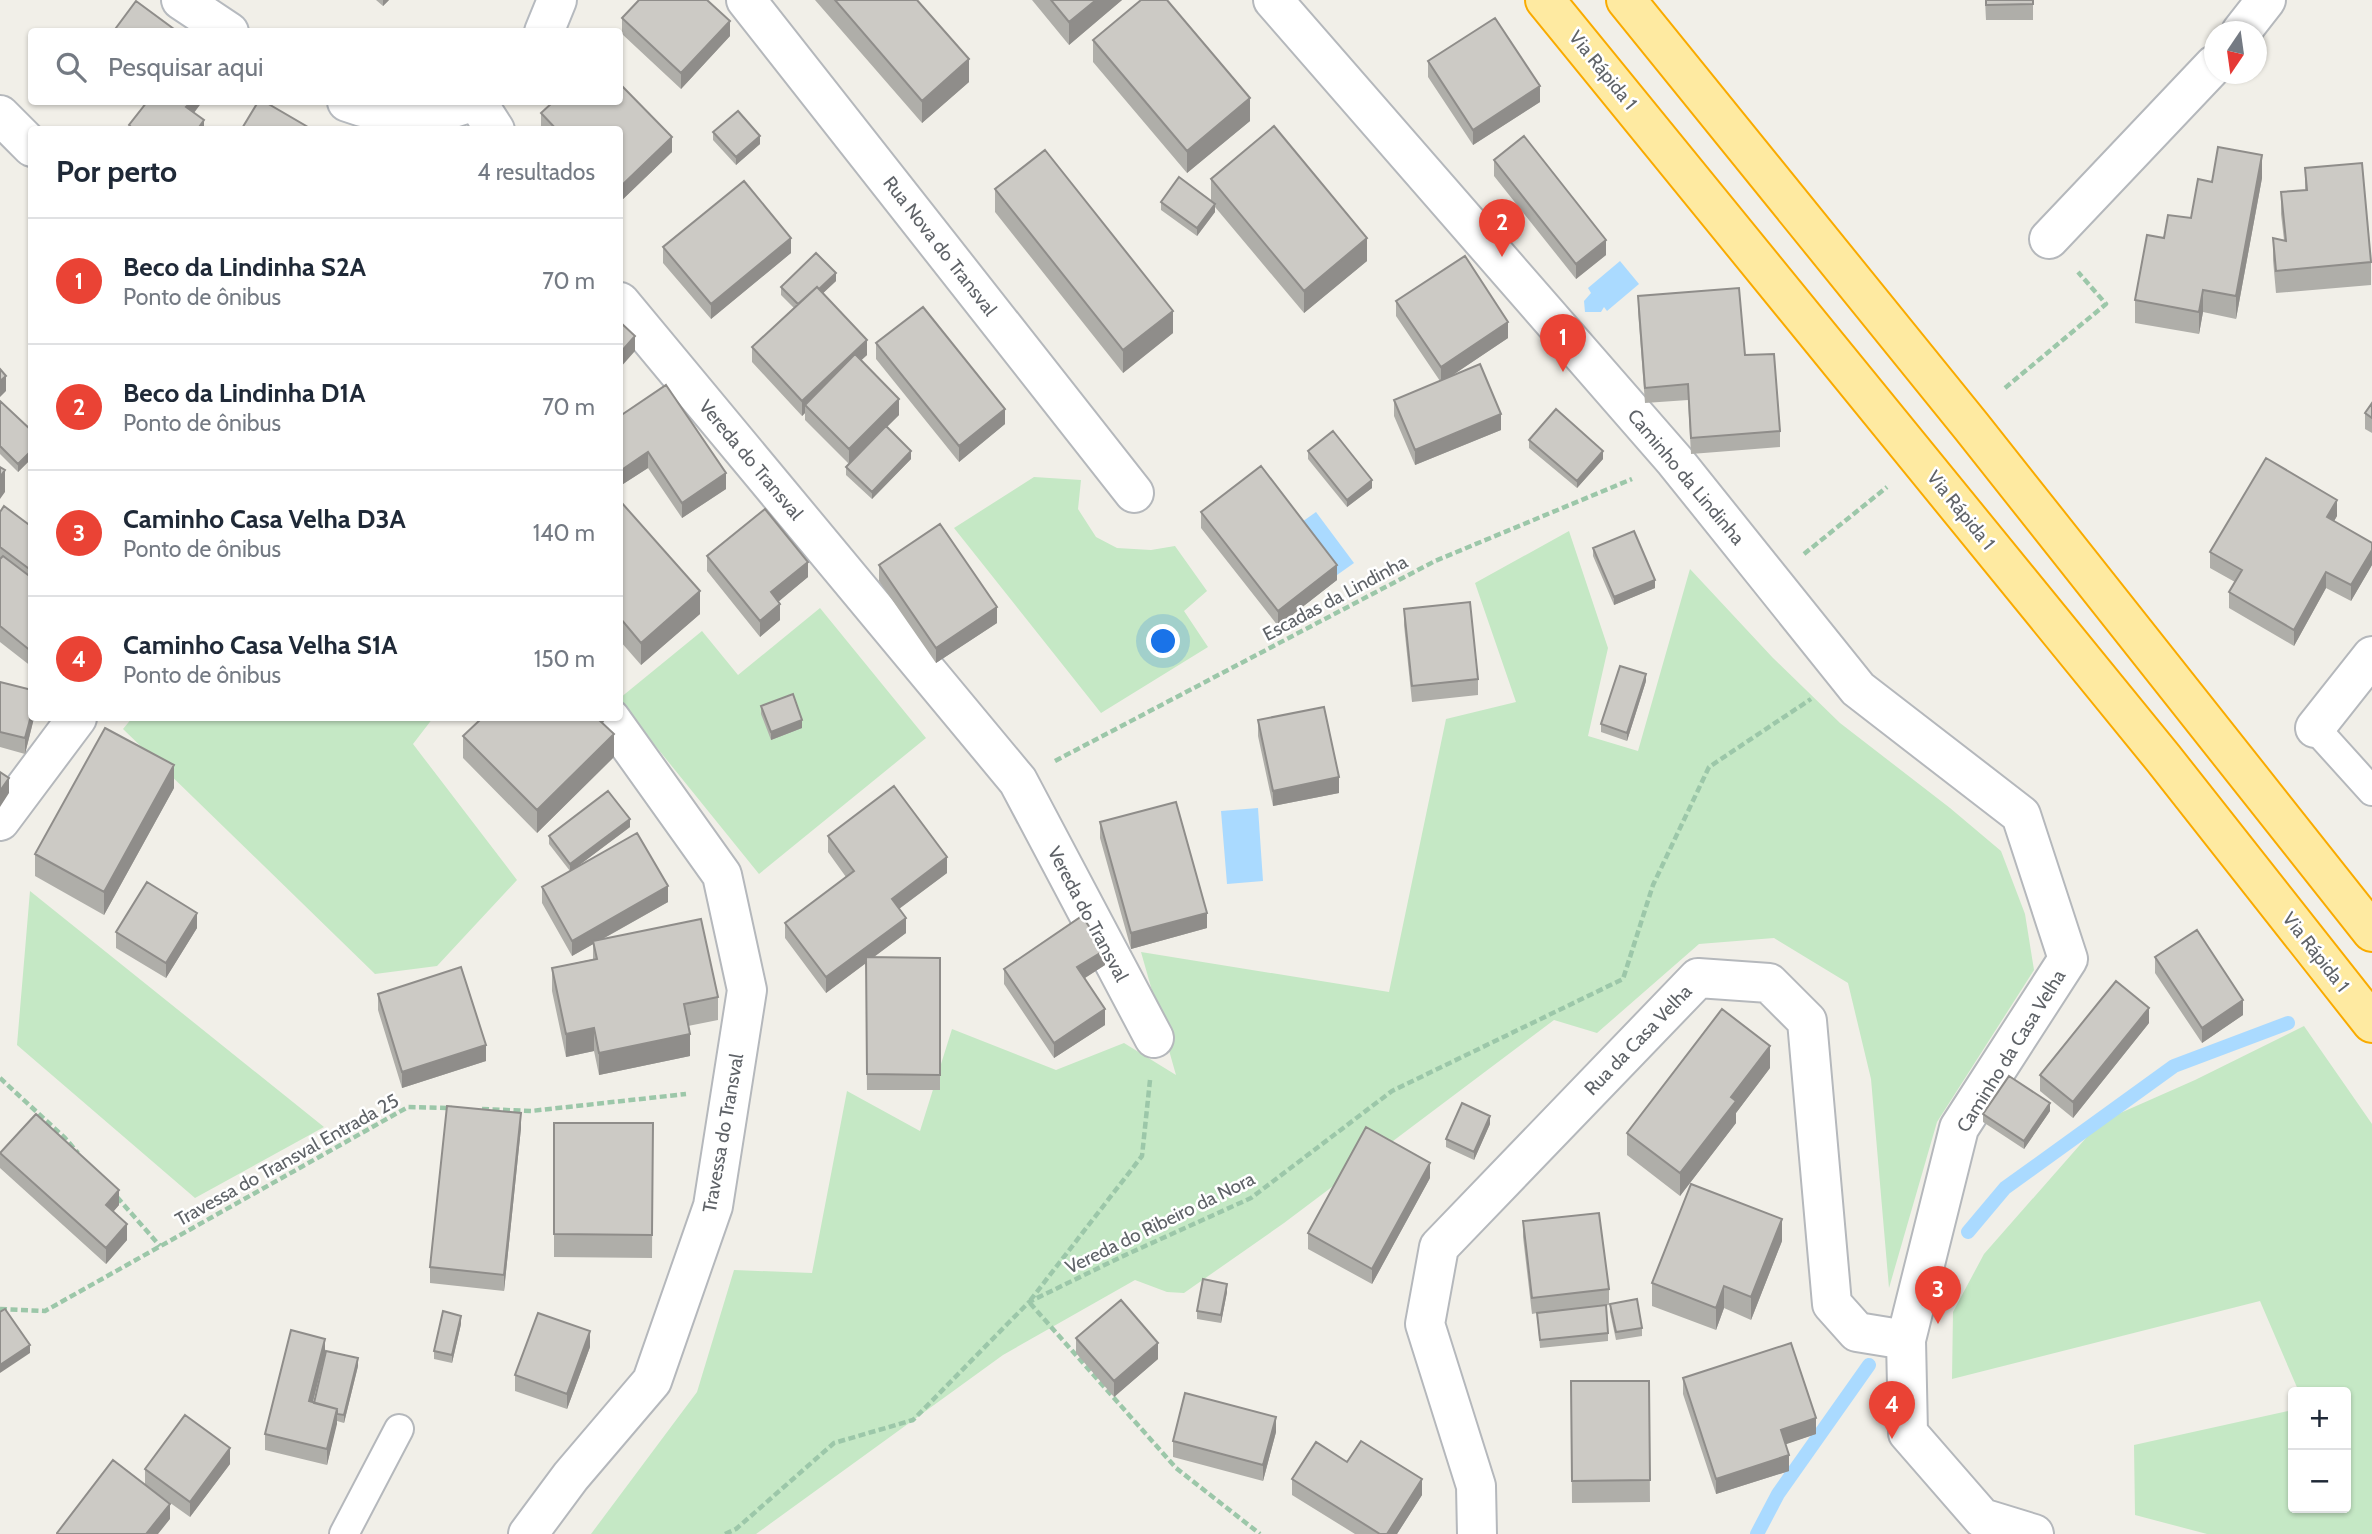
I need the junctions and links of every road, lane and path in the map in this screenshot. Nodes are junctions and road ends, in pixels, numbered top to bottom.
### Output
1 (181, 0) edge
2 (557, 0) edge
3 (746, 0) edge
4 (1273, 0) edge
5 (1545, 0) edge
6 (1626, 0) edge
7 (2266, 0) edge
8 (2250, 21) edge
9 (223, 28) edge
10 (546, 28) edge
11 (2204, 76) edge
12 (357, 105) edge
13 (464, 105) edge
14 (476, 105) edge
15 (0, 115) edge
16 (492, 126) edge
17 (28, 143) edge
18 (2049, 239) joint
19 (623, 306) edge
20 (2006, 388) dead end
21 (1675, 461) junction
22 (1895, 481) dead end
23 (1134, 493) dead end
24 (1771, 581) junction
25 (2372, 656) edge
26 (1847, 676) junction
27 (75, 721) edge
28 (612, 721) edge
29 (2315, 728) joint
30 (1017, 781) junction
31 (2372, 791) edge
32 (0, 821) edge
33 (2372, 932) edge
34 (2068, 959) joint
35 (2372, 1023) edge
36 (1154, 1038) joint
37 (0, 1079) edge
38 (732, 1088) junction
39 (463, 1109) edge
40 (476, 1109) edge
41 (82, 1157) edge
42 (108, 1187) edge
43 (160, 1246) junction
44 (1029, 1302) junction
45 (0, 1309) edge
46 (1906, 1340) junction
47 (399, 1429) dead end
48 (344, 1534) edge
49 (528, 1534) edge
50 (725, 1534) edge
51 (1261, 1534) edge
52 (1477, 1534) edge
53 (2034, 1534) edge

1 - 9 street
2 - 10 street
3 - 23 street, Rua Nova do Transval
4 - 21 street, Caminho da Lindinha
5 - 35 highway, Via Rápida 1
6 - 33 highway
7 - 8 street
11 - 18 street
12 - 13 street
14 - 16 street
15 - 17 street
18 - 20 path
19 - 30 street, Vereda do Transval
21 - 24 street, Caminho da Lindinha
21 - 30 path, Escadas da Lindinha
22 - 24 path
24 - 26 street, Caminho da Lindinha
25 - 29 street
26 - 34 street, Caminho da Lindinha
26 - 44 path, Vereda do Ribeiro da Nora
27 - 32 street
28 - 38 street, Travessa do Transval
29 - 31 lane
30 - 36 street, Vereda do Transval
34 - 46 street, Caminho da Casa Velha
36 - 44 path
37 - 41 path
38 - 40 path
38 - 49 street, Travessa do Transval
39 - 43 path, Travessa do Transval Entrada 25
42 - 43 path
43 - 45 path, Travessa do Transval Entrada 25
44 - 50 path, Vereda do Ribeiro da Nora
44 - 51 path
46 - 52 street, Rua da Casa Velha
46 - 53 street, Caminho da Casa Velha
47 - 48 lane

